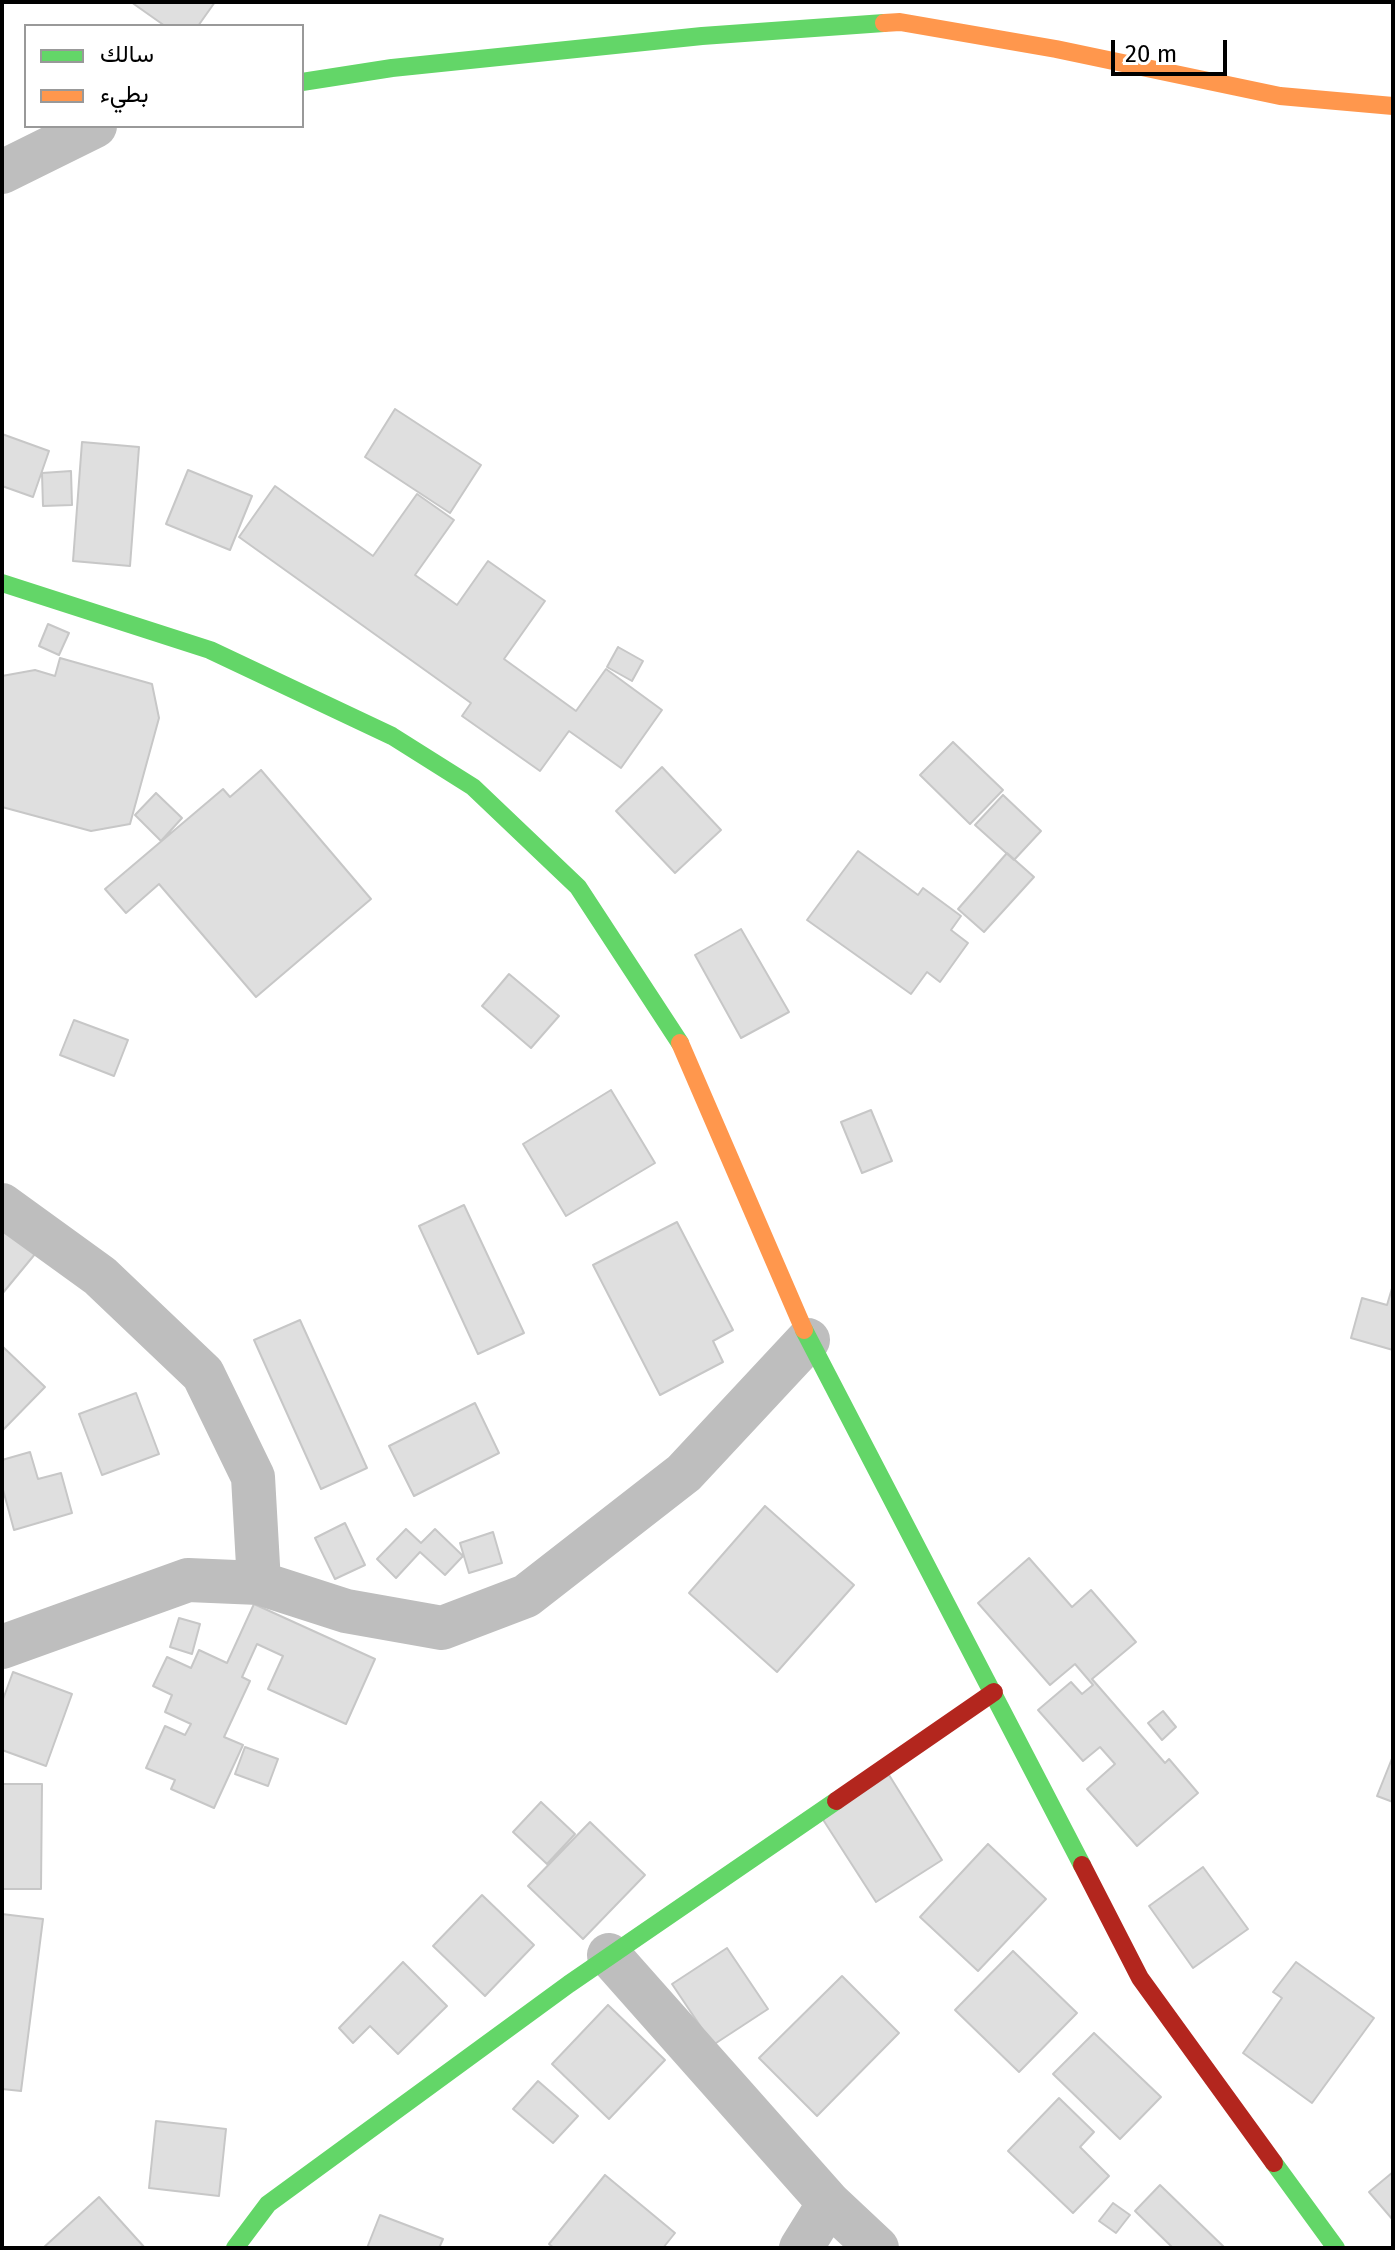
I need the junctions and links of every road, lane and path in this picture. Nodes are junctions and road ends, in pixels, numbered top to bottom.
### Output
1 (304, 82) edge
2 (1393, 106) edge
3 (91, 128) edge
4 (2, 172) edge
5 (2, 583) edge
6 (2, 1205) edge
7 (808, 1340) junction
8 (259, 1583) junction
9 (10, 1644) edge
10 (2, 1681) edge
11 (994, 1692) junction
12 (609, 1955) junction
13 (829, 2203) junction
14 (235, 2248) edge
15 (801, 2248) edge
16 (877, 2248) edge
17 (1336, 2248) edge

1 - 2 main road
3 - 4 street
5 - 7 main road
6 - 8 street
7 - 8 street
7 - 11 main road
8 - 9 street
9 - 10 street
11 - 12 main road
11 - 17 main road
12 - 13 street
12 - 14 main road
13 - 15 street
13 - 16 street

